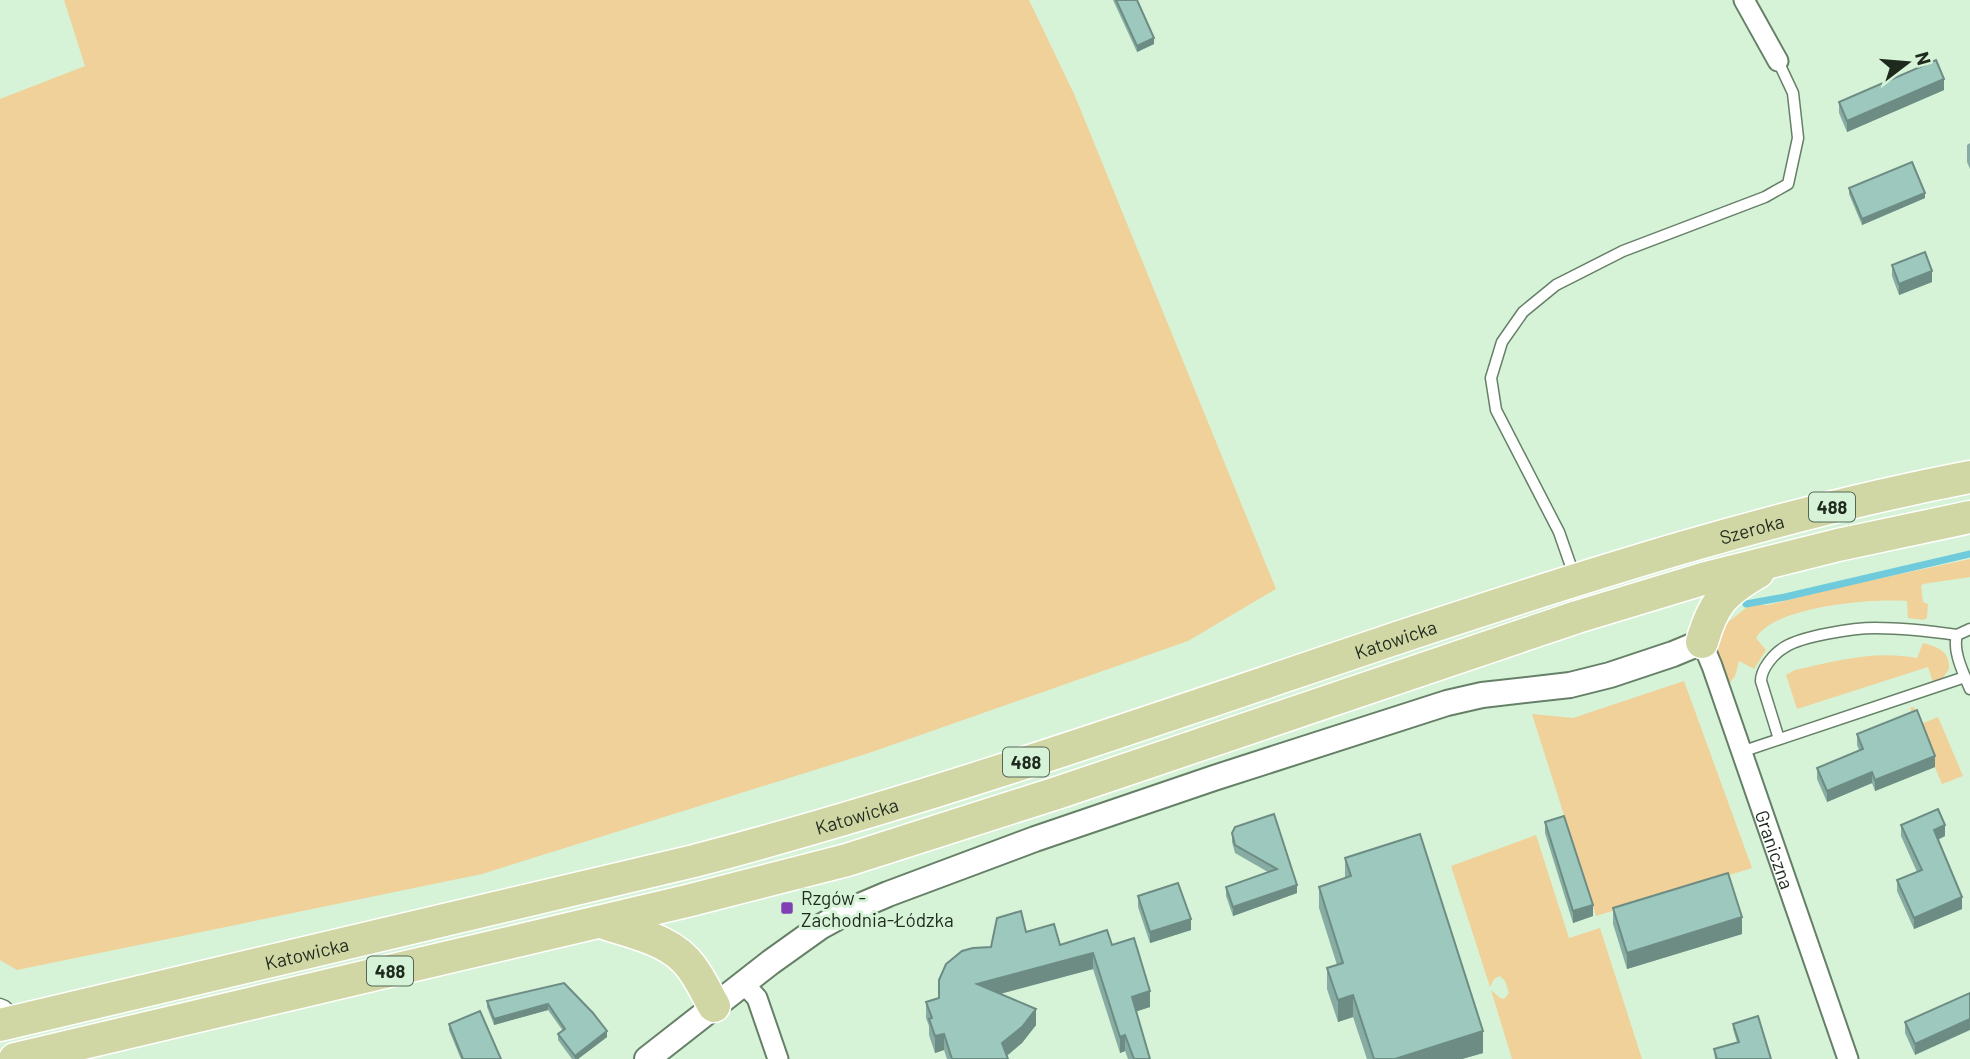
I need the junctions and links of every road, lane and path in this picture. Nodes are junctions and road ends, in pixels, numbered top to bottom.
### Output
1 (1744, 0) edge
2 (1778, 61) joint
3 (1970, 477) edge
4 (1970, 517) edge
5 (1696, 543) joint
6 (1778, 560) junction
7 (1706, 578) joint
8 (1575, 579) junction
9 (1970, 629) edge
10 (1957, 635) junction
11 (1702, 642) junction
12 (1965, 677) junction
13 (1970, 689) edge
14 (1779, 739) junction
15 (1741, 752) junction
16 (599, 922) junction
17 (744, 984) junction
18 (714, 1006) junction
19 (7, 1016) edge
20 (15, 1059) edge
21 (647, 1059) edge
22 (778, 1059) edge
23 (1848, 1059) edge

1 - 2 street
2 - 8 lane
3 - 5 main road, Szeroka / 488
4 - 6 main road, Szeroka / 488
5 - 8 main road, Katowicka / 488
6 - 7 main road, Szeroka / 488
6 - 11 main road
7 - 16 main road, Katowicka / 488
8 - 19 main road, Katowicka / 488
9 - 10 lane
10 - 12 lane
10 - 14 lane
11 - 15 street, Graniczna
11 - 17 street
12 - 13 lane
12 - 14 lane
14 - 15 lane
15 - 23 street, Graniczna
16 - 18 main road
16 - 20 main road, Katowicka / 488
17 - 18 street
17 - 22 street
18 - 21 street

